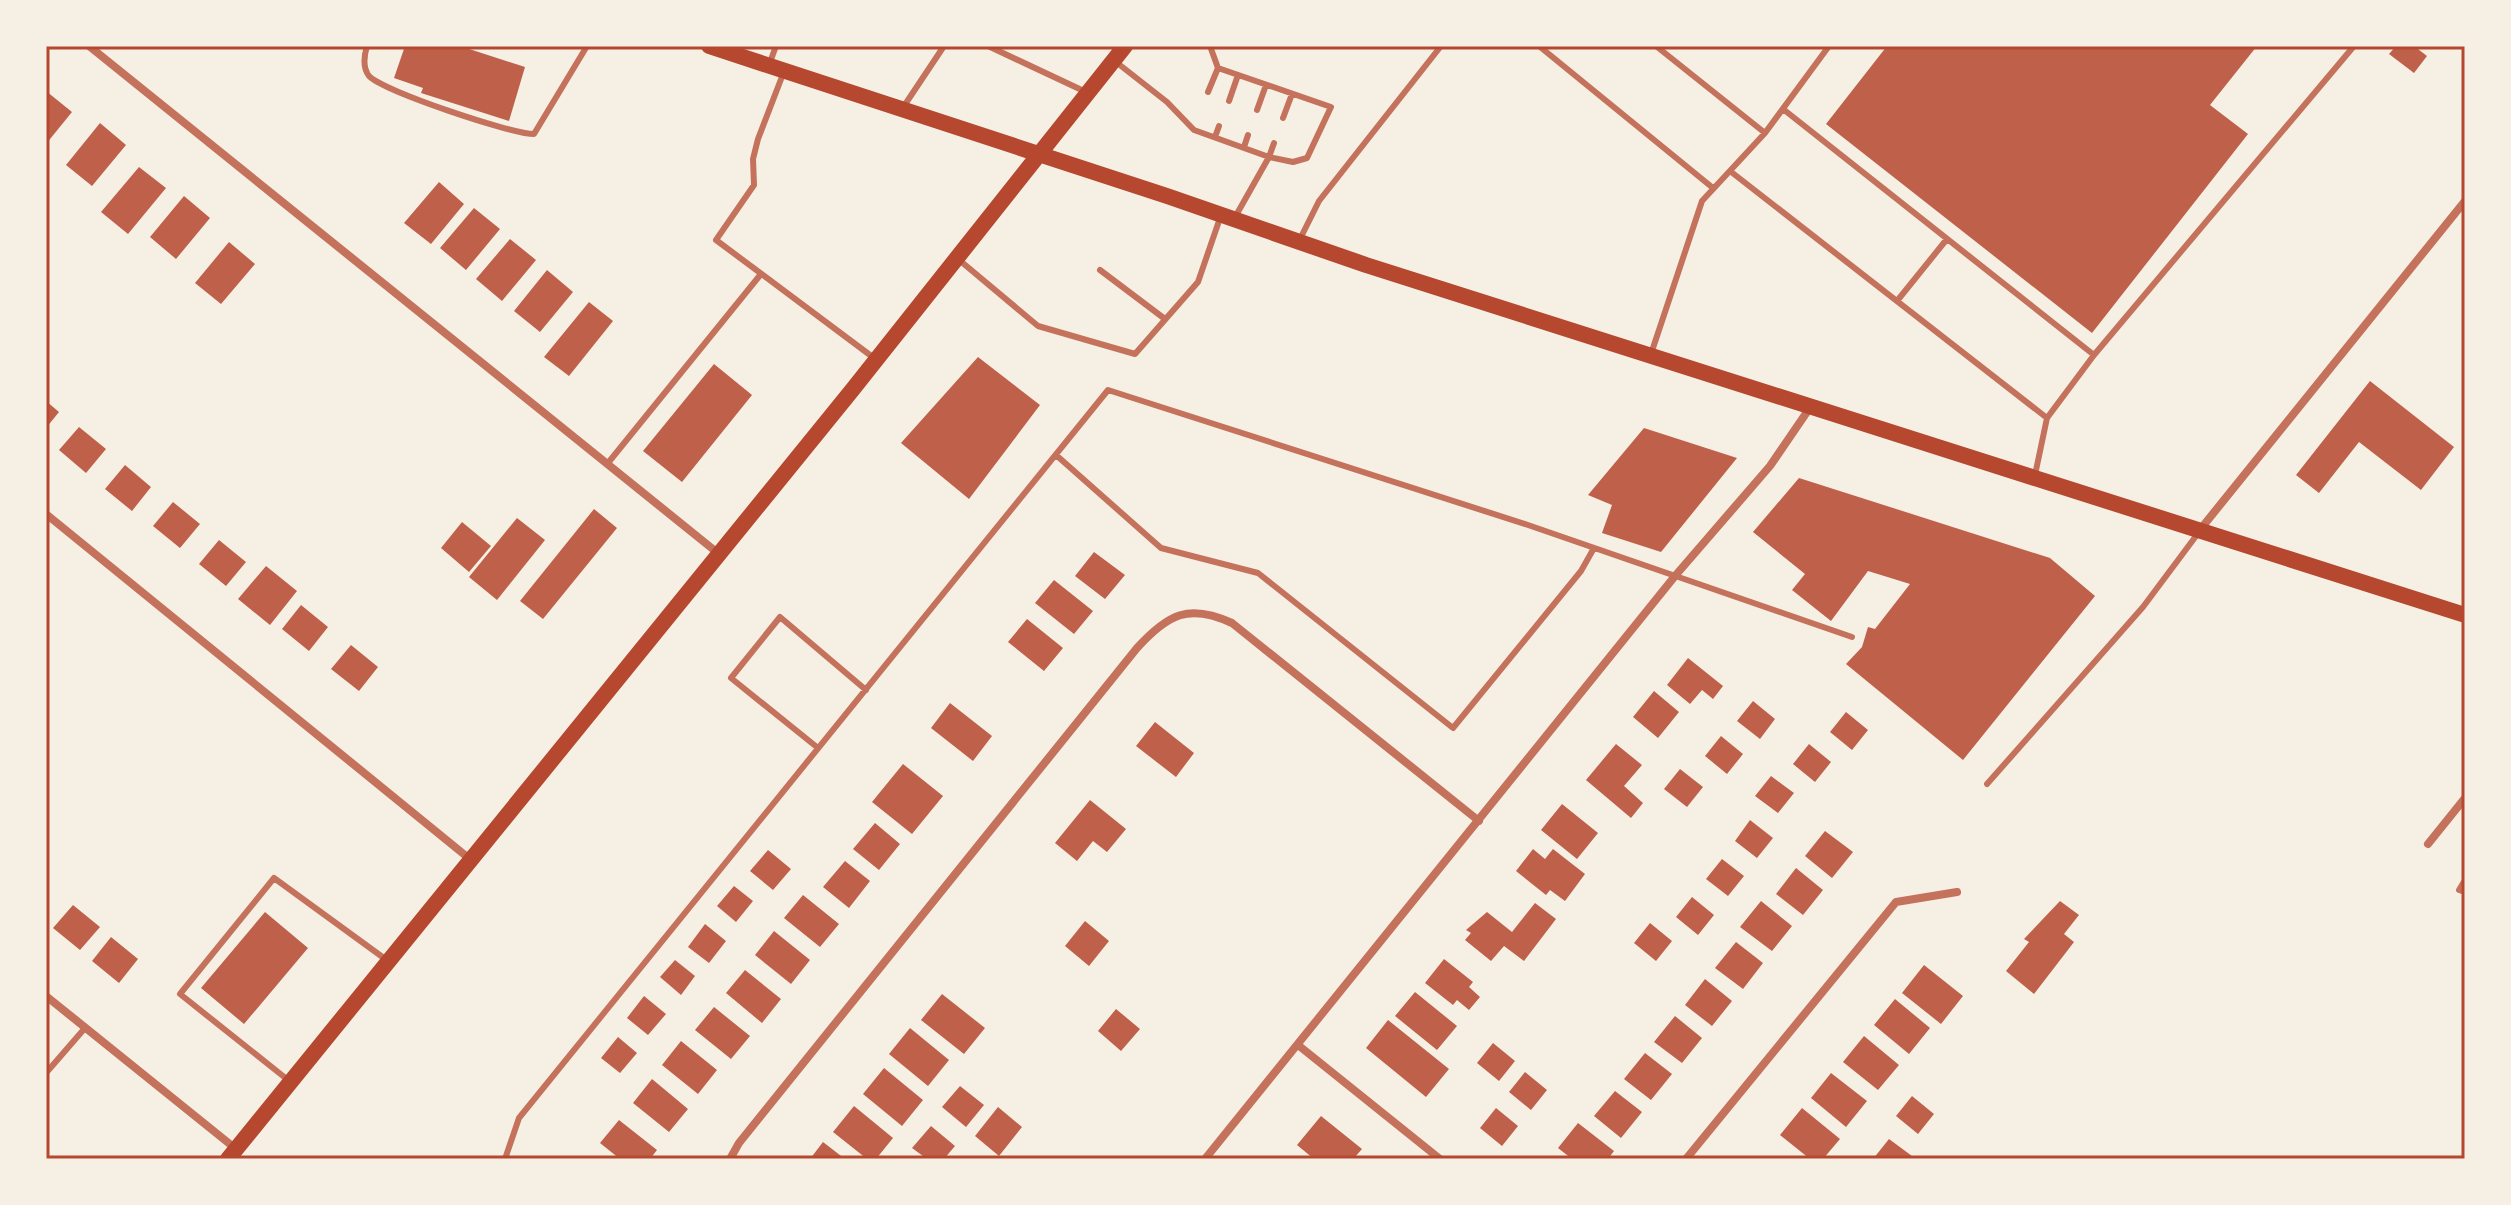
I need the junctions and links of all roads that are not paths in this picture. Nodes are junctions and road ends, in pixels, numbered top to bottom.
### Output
1 (89, 46) edge
2 (367, 46) edge
3 (587, 46) edge
4 (709, 46) edge
5 (776, 46) edge
6 (944, 46) edge
7 (988, 46) edge
8 (1125, 46) edge
9 (1210, 46) edge
10 (1441, 46) edge
11 (1539, 46) edge
12 (1656, 46) edge
13 (1829, 46) edge
14 (2354, 46) edge
15 (1114, 60) junction
16 (777, 68) junction
17 (1218, 68) junction
18 (1238, 75) junction
19 (1266, 85) junction
20 (1208, 92) dead end
21 (1087, 93) junction
22 (1292, 94) junction
23 (1229, 101) dead end
24 (901, 109) junction
25 (1783, 109) junction
26 (1257, 110) dead end
27 (1283, 118) dead end
28 (1199, 119) dead end
29 (1219, 126) dead end
30 (1194, 130) junction
31 (1765, 133) junction
32 (1248, 135) dead end
33 (1215, 137) junction
34 (1274, 143) dead end
35 (1244, 147) junction
36 (1039, 155) junction
37 (1269, 157) junction
38 (1730, 171) junction
39 (1713, 188) junction
40 (2465, 201) edge
41 (1228, 217) junction
42 (1947, 239) junction
43 (1299, 242) junction
44 (957, 259) junction
45 (1100, 270) dead end
46 (761, 274) junction
47 (1897, 301) junction
48 (1165, 319) junction
49 (2094, 355) junction
50 (1650, 357) junction
51 (877, 360) junction
52 (1809, 409) junction
53 (2047, 418) junction
54 (1056, 455) junction
55 (608, 463) junction
56 (2035, 478) junction
57 (46, 514) edge
58 (2199, 532) junction
59 (1594, 548) junction
60 (719, 554) junction
61 (1675, 576) junction
62 (2465, 615) edge
63 (1852, 637) dead end
64 (866, 690) junction
65 (818, 748) junction
66 (1987, 784) dead end
67 (2465, 798) edge
68 (1479, 821) junction
69 (2428, 844) dead end
70 (471, 860) junction
71 (2465, 880) edge
72 (1957, 892) dead end
73 (2465, 892) edge
74 (389, 962) junction
75 (46, 996) edge
76 (85, 1028) junction
77 (1298, 1045) junction
78 (46, 1073) edge
79 (291, 1083) junction
80 (232, 1154) edge
81 (505, 1159) edge
82 (730, 1159) edge
83 (1205, 1159) edge
84 (1440, 1159) edge
85 (1686, 1159) edge

1 - 55 street
2 - 3 lane
4 - 16 main road
5 - 16 lane
6 - 24 lane
7 - 21 lane
8 - 15 main road
9 - 17 lane
10 - 43 lane
11 - 39 lane
12 - 31 lane
13 - 25 lane
14 - 49 lane
15 - 21 main road
15 - 30 lane
16 - 24 main road
16 - 46 lane
17 - 18 lane
17 - 20 lane
18 - 19 lane
18 - 23 lane
19 - 22 lane
19 - 26 lane
21 - 36 main road
22 - 27 lane
22 - 37 lane
24 - 36 main road
25 - 31 lane
25 - 42 lane
28 - 30 lane
29 - 33 lane
30 - 33 lane
31 - 38 lane
32 - 35 lane
33 - 35 lane
34 - 37 lane
35 - 37 lane
36 - 41 main road
36 - 44 main road
37 - 41 lane
38 - 39 lane
38 - 47 lane
39 - 50 lane
40 - 58 street
41 - 43 main road
41 - 48 lane
42 - 47 lane
42 - 49 lane
43 - 50 main road
44 - 48 lane
44 - 51 main road
45 - 48 lane
46 - 51 lane
46 - 55 lane
47 - 53 lane
49 - 53 lane
50 - 52 main road
51 - 60 main road
52 - 56 main road
52 - 61 street
53 - 56 lane
54 - 59 lane
54 - 59 lane
54 - 64 lane
55 - 60 street
56 - 58 main road
57 - 70 street
58 - 62 main road
58 - 66 lane
59 - 61 lane
60 - 70 main road
61 - 63 lane
61 - 68 street
64 - 65 lane
64 - 65 lane
65 - 81 lane
67 - 69 street
68 - 77 street
68 - 82 street
70 - 74 main road
71 - 73 lane
72 - 85 street
74 - 79 main road
74 - 79 lane
75 - 76 street
76 - 78 lane
76 - 80 street
77 - 83 street
77 - 84 street
79 - 80 main road

